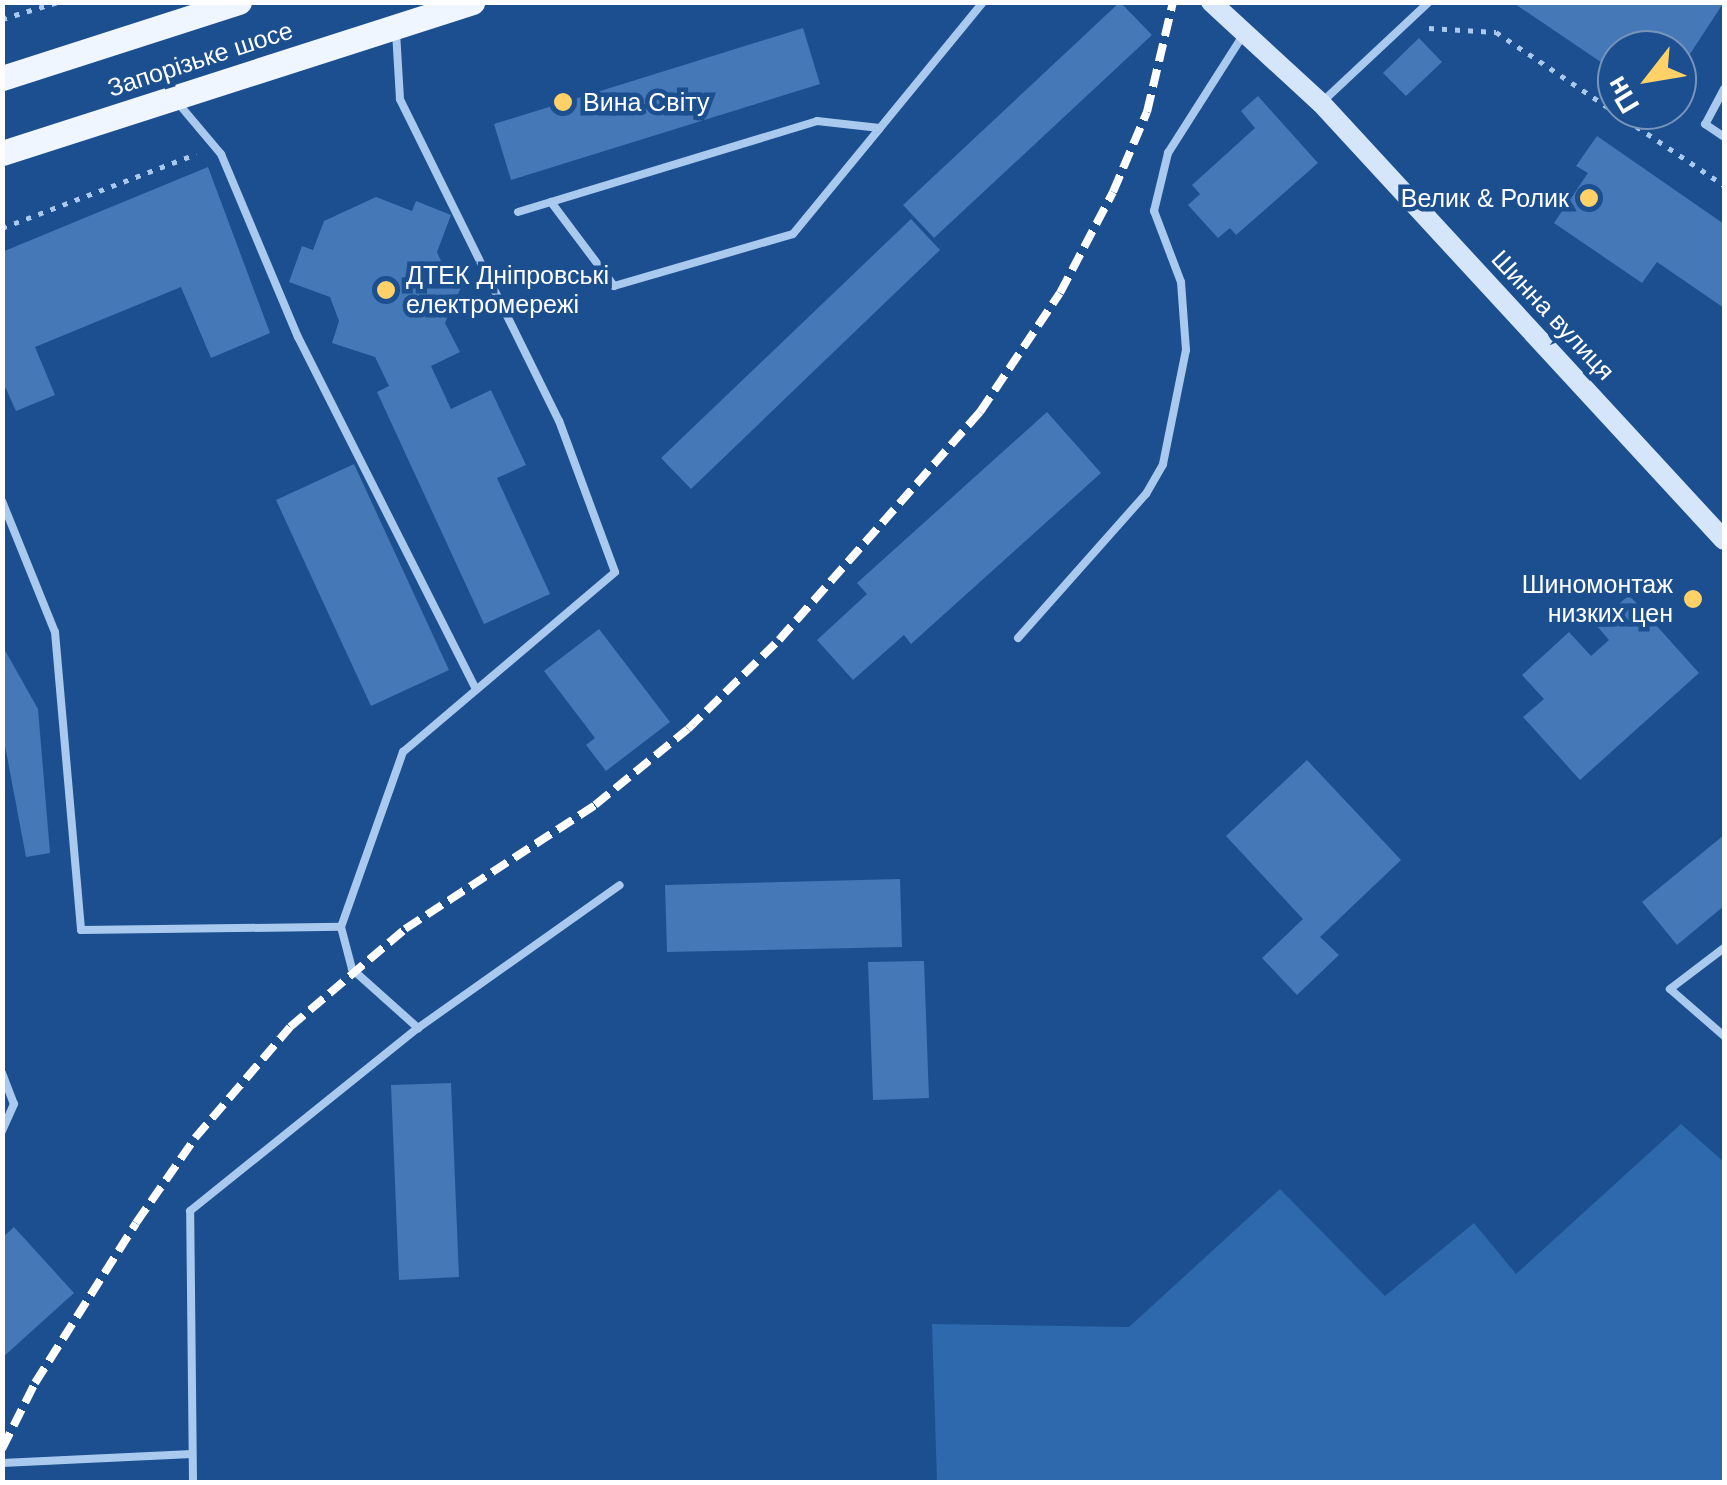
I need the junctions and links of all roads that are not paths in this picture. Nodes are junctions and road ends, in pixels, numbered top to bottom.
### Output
1 (239, 2) edge
2 (472, 2) edge
3 (983, 2) edge
4 (1211, 2) edge
5 (1429, 2) edge
6 (396, 26) junction
7 (1245, 33) junction
8 (2, 78) edge
9 (1724, 89) edge
10 (175, 100) junction
11 (1322, 102) junction
12 (880, 128) junction
13 (1724, 137) edge
14 (2, 153) edge
15 (551, 202) junction
16 (518, 212) dead end
17 (2, 501) edge
18 (1724, 540) edge
19 (1018, 638) dead end
20 (476, 690) junction
21 (620, 885) dead end
22 (342, 928) junction
23 (1724, 948) edge
24 (418, 1028) junction
25 (1724, 1036) edge
26 (2, 1073) edge
27 (2, 1131) edge
28 (192, 1454) junction
29 (2, 1463) edge
30 (193, 1482) edge

1 - 8 main road, Запорізьке шосе
2 - 6 main road, Запорізьке шосе
3 - 12 lane
4 - 7 street, Шинна вулиця
5 - 11 lane
6 - 10 main road, Запорізьке шосе
6 - 20 lane
7 - 11 street, Шинна вулиця
7 - 19 lane
9 - 13 lane
10 - 14 main road, Запорізьке шосе
10 - 20 lane
11 - 18 street, Шинна вулиця
12 - 15 lane
12 - 15 lane
15 - 16 lane
17 - 22 lane
20 - 22 lane
21 - 24 lane
22 - 24 lane
23 - 25 lane
24 - 28 lane
26 - 27 lane
28 - 29 lane
28 - 30 lane

